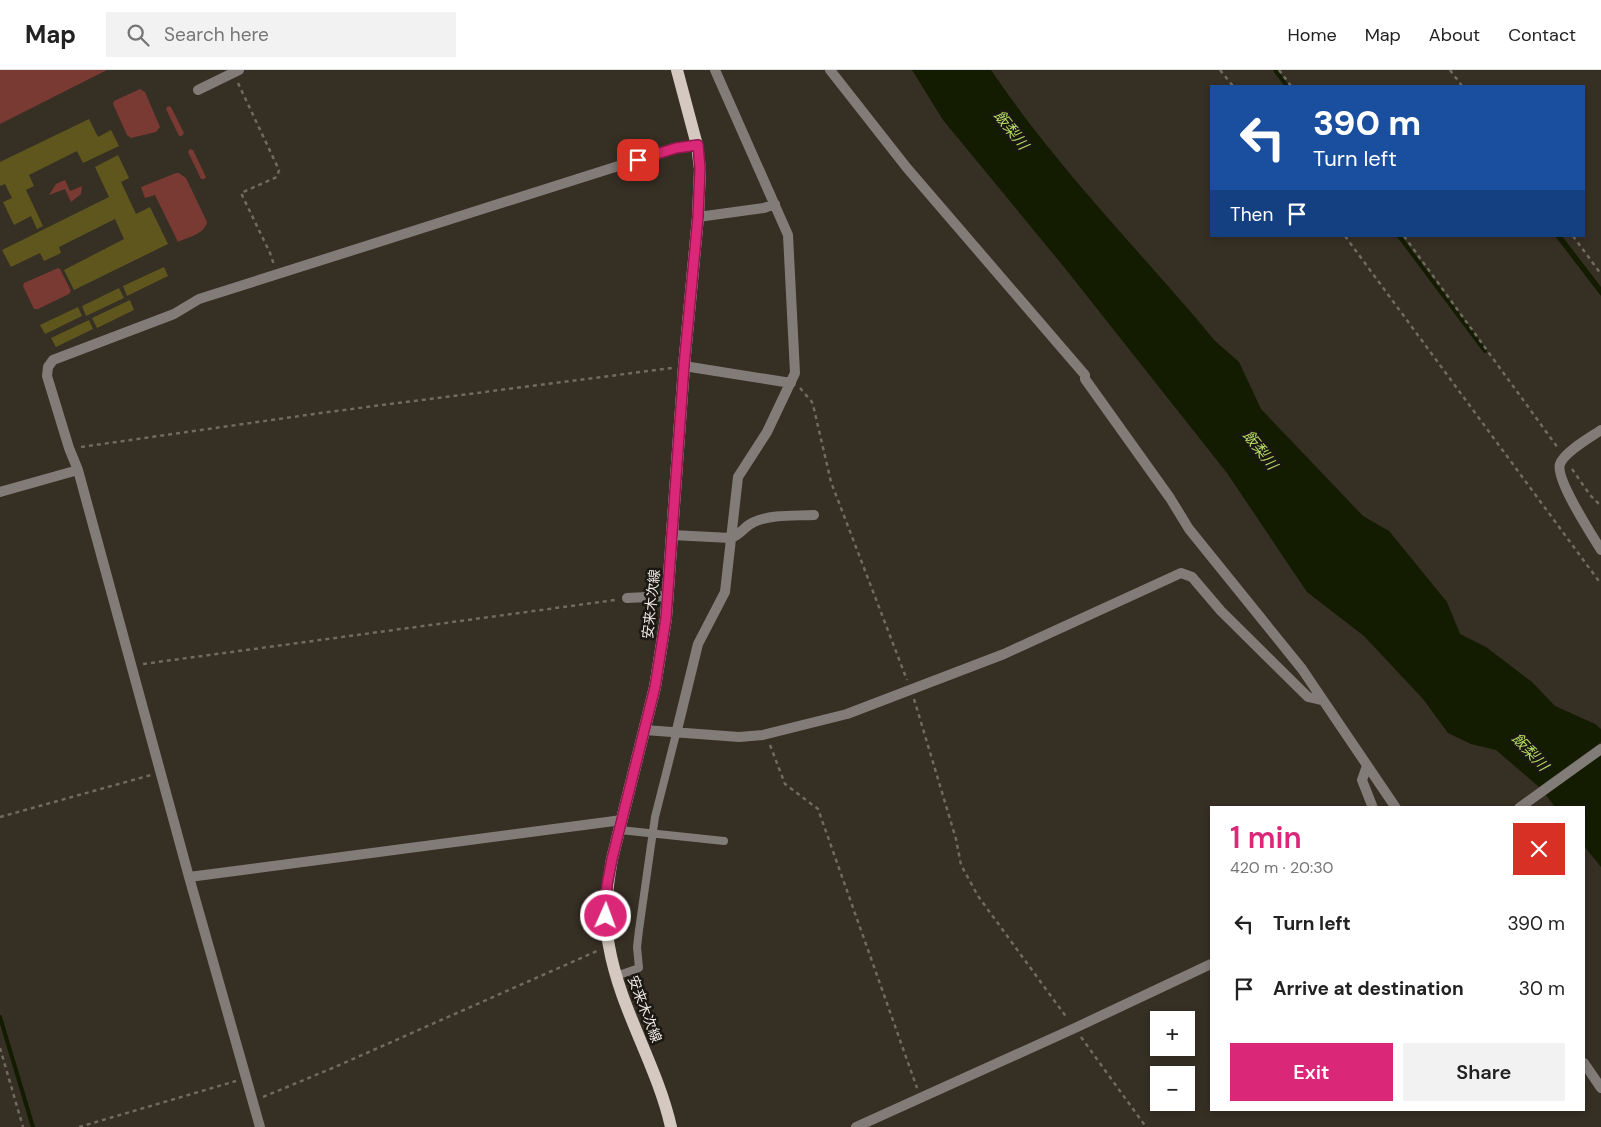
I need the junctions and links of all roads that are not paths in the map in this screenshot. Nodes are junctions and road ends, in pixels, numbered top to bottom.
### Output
1 (715, 70) edge
2 (830, 70) edge
3 (236, 71) edge
4 (682, 72) edge
5 (198, 90) dead end
6 (698, 145) junction
7 (775, 204) junction
8 (698, 217) junction
9 (684, 366) junction
10 (791, 383) junction
11 (1601, 430) edge
12 (78, 470) junction
13 (0, 492) edge
14 (814, 515) dead end
15 (672, 535) junction
16 (731, 538) junction
17 (1601, 550) edge
18 (668, 596) junction
19 (627, 598) road end
20 (1321, 700) junction
21 (644, 730) junction
22 (676, 734) junction
23 (1601, 749) edge
24 (1367, 766) junction
25 (1373, 806) edge
26 (1395, 806) edge
27 (1522, 806) edge
28 (621, 825) junction
29 (653, 833) junction
30 (724, 841) dead end
31 (190, 877) junction
32 (1210, 964) edge
33 (616, 976) junction
34 (1585, 1064) edge
35 (1601, 1088) edge
36 (260, 1127) edge
37 (670, 1127) edge
38 (856, 1127) edge

1 - 7 street
2 - 20 street
3 - 5 street
4 - 6 main road, 安来木次線
6 - 8 main road, 安来木次線
6 - 12 street
7 - 8 street
7 - 10 street
8 - 9 main road, 安来木次線
9 - 10 street
9 - 15 main road, 安来木次線
10 - 16 street
11 - 17 street
12 - 13 street
12 - 31 street
14 - 16 street
15 - 16 street
15 - 18 main road, 安来木次線
16 - 22 street
18 - 19 street
18 - 21 main road, 安来木次線
20 - 22 street
20 - 24 street
21 - 22 street
21 - 28 main road, 安来木次線
22 - 29 lane
23 - 27 street
24 - 25 street
24 - 26 street
28 - 29 lane
28 - 31 street
28 - 33 main road, 安来木次線
29 - 30 lane
29 - 33 lane
31 - 36 street
32 - 38 street
33 - 37 main road, 安来木次線
34 - 35 street

